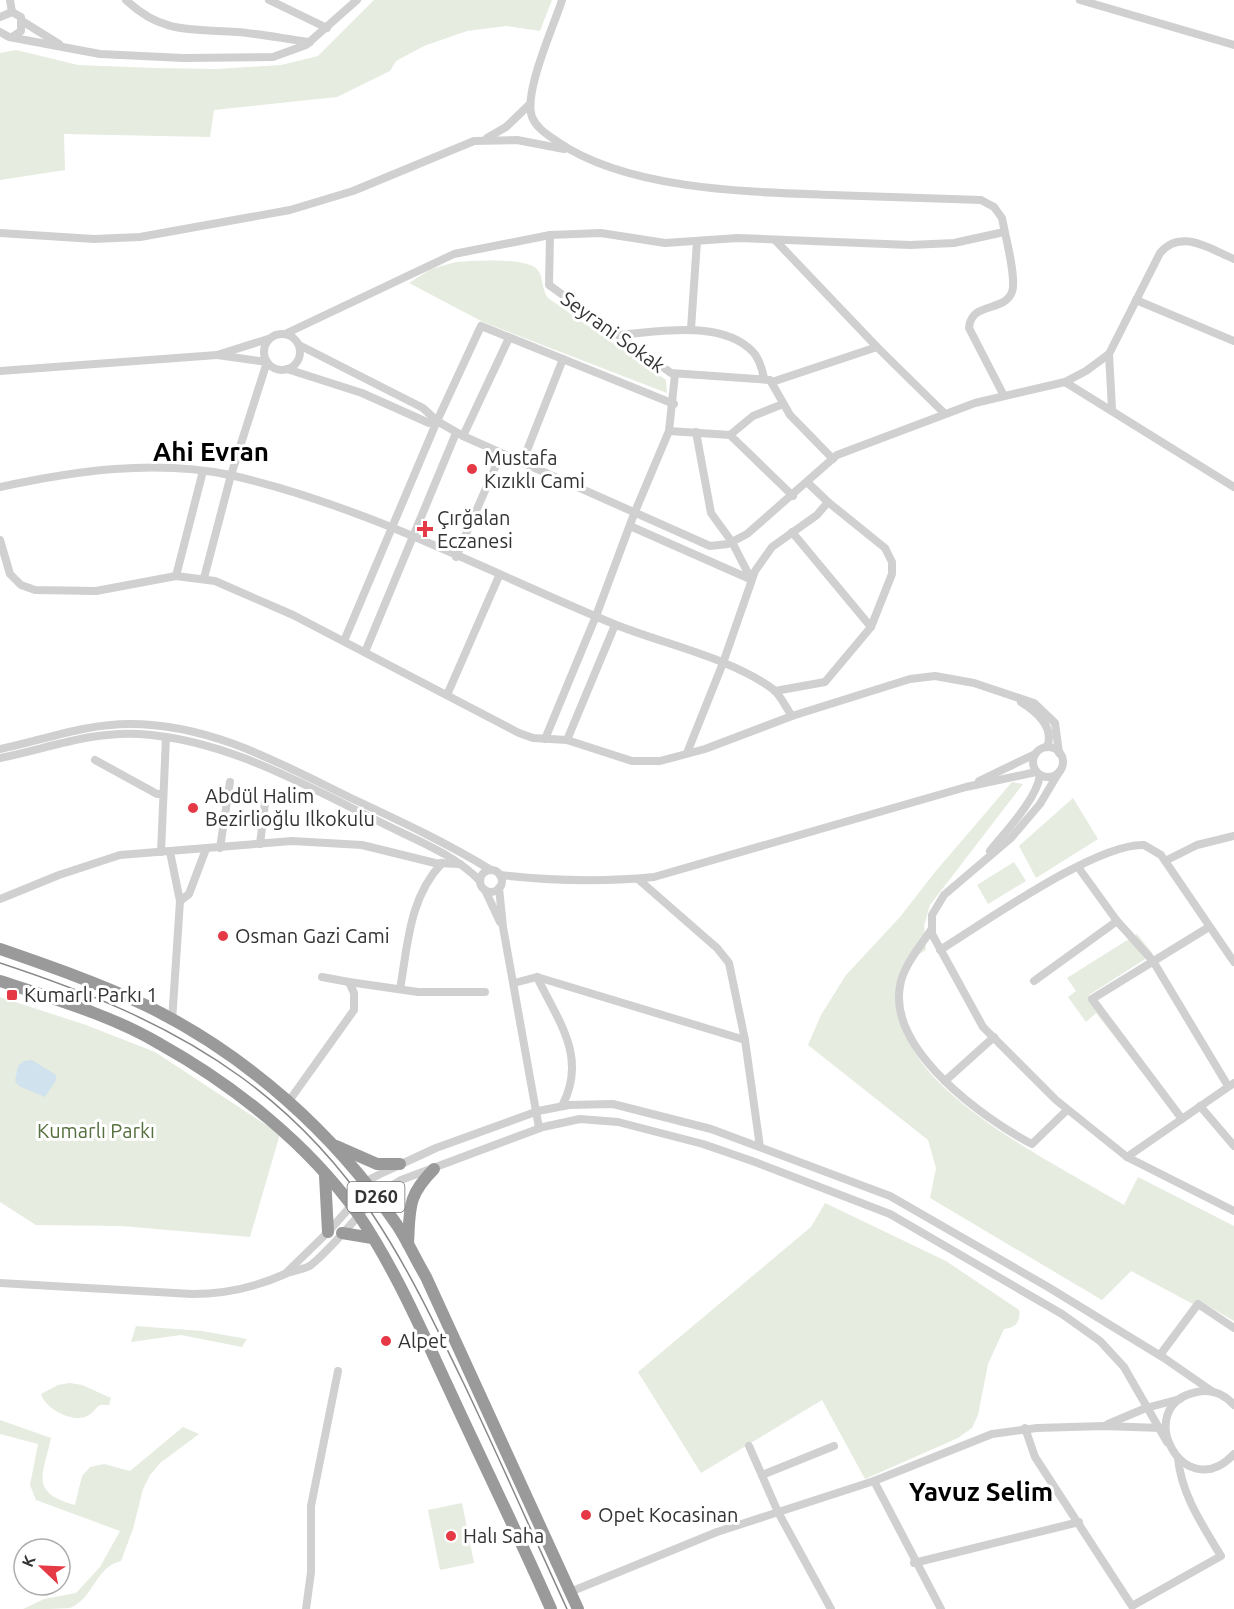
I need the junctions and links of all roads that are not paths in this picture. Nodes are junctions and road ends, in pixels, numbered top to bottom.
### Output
1 (10, 0) edge
2 (126, 0) edge
3 (268, 0) edge
4 (357, 0) edge
5 (562, 0) edge
6 (1080, 0) edge
7 (12, 12) junction
8 (1, 16) edge
9 (22, 21) junction
10 (327, 28) junction
11 (4, 35) edge
12 (310, 42) junction
13 (1234, 45) edge
14 (67, 49) junction
15 (530, 104) junction
16 (484, 139) junction
17 (573, 152) junction
18 (1005, 232) junction
19 (0, 233) edge
20 (550, 236) junction
21 (775, 240) junction
22 (697, 241) junction
23 (1234, 259) edge
24 (1136, 300) junction
25 (691, 329) junction
26 (285, 334) junction
27 (618, 335) junction
28 (508, 338) junction
29 (268, 339) junction
30 (1234, 341) edge
31 (299, 345) junction
32 (877, 347) junction
33 (1108, 354) junction
34 (217, 355) junction
35 (563, 359) junction
36 (267, 362) junction
37 (287, 369) junction
38 (0, 371) edge
39 (675, 374) junction
40 (768, 380) junction
41 (1065, 382) junction
42 (1004, 394) junction
43 (674, 404) junction
44 (783, 404) junction
45 (1112, 409) junction
46 (944, 412) junction
47 (437, 421) junction
48 (669, 431) junction
49 (696, 432) junction
50 (460, 434) junction
51 (730, 435) junction
52 (501, 454) junction
53 (833, 459) junction
54 (522, 463) junction
55 (203, 471) junction
56 (231, 475) junction
57 (808, 483) junction
58 (0, 487) edge
59 (1234, 487) edge
60 (793, 496) junction
61 (828, 502) junction
62 (634, 514) junction
63 (630, 526) junction
64 (392, 528) junction
65 (792, 532) junction
66 (412, 538) junction
67 (0, 540) edge
68 (732, 542) junction
69 (456, 557) junction
70 (176, 576) junction
71 (499, 576) junction
72 (204, 578) junction
73 (751, 579) junction
74 (596, 616) junction
75 (615, 625) junction
76 (871, 627) junction
77 (344, 641) junction
78 (365, 652) junction
79 (723, 663) junction
80 (775, 691) junction
81 (447, 695) junction
82 (1014, 696) junction
83 (792, 716) junction
84 (147, 725) junction
85 (146, 734) junction
86 (166, 737) junction
87 (545, 739) junction
88 (567, 740) junction
89 (1047, 747) junction
90 (0, 749) edge
91 (687, 753) junction
92 (1059, 753) junction
93 (1035, 754) junction
94 (0, 758) edge
95 (95, 760) dead end
96 (1059, 772) junction
97 (1038, 774) junction
98 (230, 782) dead end
99 (966, 787) junction
100 (164, 794) junction
101 (265, 803) dead end
102 (1234, 836) edge
103 (260, 844) junction
104 (220, 848) junction
105 (206, 849) junction
106 (165, 852) junction
107 (984, 859) junction
108 (1165, 861) junction
109 (442, 863) junction
110 (461, 864) junction
111 (1078, 867) junction
112 (491, 870) junction
113 (500, 875) junction
114 (638, 879) junction
115 (480, 882) junction
116 (499, 888) junction
117 (485, 890) junction
118 (0, 898) edge
119 (180, 901) junction
120 (1118, 921) junction
121 (502, 927) junction
122 (1209, 927) junction
123 (931, 930) junction
124 (0, 950) edge
125 (940, 950) junction
126 (1153, 961) junction
127 (1234, 962) edge
128 (537, 976) junction
129 (321, 977) dead end
130 (0, 981) edge
131 (1034, 981) dead end
132 (349, 982) junction
133 (514, 983) junction
134 (400, 989) junction
135 (485, 992) dead end
136 (172, 1021) junction
137 (994, 1037) junction
138 (745, 1040) junction
139 (945, 1081) junction
140 (1231, 1085) edge
141 (289, 1101) junction
142 (562, 1106) junction
143 (1200, 1107) junction
144 (1067, 1110) junction
145 (538, 1111) junction
146 (1182, 1119) junction
147 (539, 1128) junction
148 (329, 1143) junction
149 (1234, 1146) edge
150 (760, 1147) junction
151 (1127, 1157) junction
152 (400, 1164) junction
153 (434, 1169) junction
154 (325, 1174) junction
155 (365, 1182) junction
156 (376, 1197) junction
157 (354, 1210) junction
158 (1234, 1211) edge
159 (328, 1232) junction
160 (342, 1233) junction
161 (372, 1239) junction
162 (408, 1245) junction
163 (286, 1274) junction
164 (0, 1283) edge
165 (1234, 1328) edge
166 (1160, 1355) junction
167 (338, 1371) dead end
168 (1213, 1392) junction
169 (1181, 1399) junction
170 (1234, 1405) edge
171 (1146, 1408) junction
172 (1104, 1426) junction
173 (1025, 1428) junction
174 (1162, 1428) junction
175 (749, 1446) dead end
176 (834, 1446) dead end
177 (1234, 1454) edge
178 (1178, 1458) junction
179 (762, 1475) junction
180 (874, 1481) junction
181 (778, 1512) junction
182 (1079, 1522) junction
183 (914, 1563) junction
184 (570, 1592) junction
185 (1130, 1608) edge
186 (306, 1609) edge
187 (551, 1609) edge
188 (578, 1609) edge
189 (831, 1609) edge
190 (941, 1609) edge

1 - 7 street
2 - 12 street
3 - 10 street
4 - 10 street
5 - 15 street
6 - 13 street
7 - 8 street
7 - 9 street
9 - 11 street
9 - 14 street
10 - 12 street
11 - 14 street
12 - 14 street
15 - 16 street
15 - 17 street
16 - 17 street
16 - 19 street
17 - 18 street
18 - 21 street
18 - 42 street
20 - 22 street
20 - 26 street
20 - 27 street, Seyrani Sokak
21 - 22 street
21 - 32 street
22 - 25 street
23 - 24 street
24 - 30 street
24 - 33 street
25 - 27 street
25 - 40 street
26 - 29 street
26 - 31 street
27 - 39 street, Seyrani Sokak
28 - 35 street
28 - 47 street
28 - 50 street
29 - 34 street
29 - 36 street
31 - 37 street
31 - 47 street
32 - 40 street
32 - 46 street
33 - 41 street
33 - 45 street
34 - 36 street
34 - 38 street
35 - 43 street
35 - 54 street
36 - 37 street
36 - 56 street
37 - 47 street
39 - 40 street, Seyrani Sokak
39 - 43 street
40 - 44 street
41 - 42 street
41 - 45 street
42 - 46 street
43 - 48 street
44 - 51 street
44 - 53 street
45 - 59 street
46 - 53 street
47 - 50 street
47 - 64 street
48 - 49 street
48 - 62 street
49 - 51 street
49 - 68 street
50 - 52 street
50 - 66 street
51 - 60 street
52 - 54 street
52 - 69 street
53 - 57 street
54 - 62 street
55 - 56 street
55 - 58 street
55 - 70 street
56 - 64 street
56 - 72 street
57 - 60 street
57 - 61 street
60 - 68 street
61 - 65 street
61 - 76 street
62 - 63 street
62 - 68 street
63 - 73 street
63 - 74 street
64 - 66 street
64 - 77 street
65 - 73 street
65 - 76 street
66 - 69 street
66 - 78 street
67 - 70 street
68 - 73 street
69 - 71 street
70 - 72 street
71 - 74 street
71 - 81 street
72 - 77 street
73 - 79 street
74 - 75 street
74 - 87 street
75 - 79 street
75 - 88 street
76 - 80 street
77 - 78 street
78 - 81 street
79 - 80 street
79 - 91 street
80 - 83 street
81 - 87 street
82 - 83 street
82 - 89 street
82 - 92 street
83 - 91 street
84 - 85 street
84 - 90 street
84 - 112 street
85 - 86 street
85 - 94 street
86 - 100 street
86 - 110 street
87 - 88 street
88 - 91 street
89 - 92 street
89 - 93 street
92 - 96 street
93 - 97 street
93 - 99 street
95 - 100 street
96 - 97 street
96 - 107 street
97 - 99 street
97 - 107 street
98 - 104 street
99 - 114 street
100 - 106 street
101 - 103 street
102 - 108 street
103 - 104 street
103 - 109 street
104 - 105 street
105 - 106 street
105 - 119 street
106 - 118 street
106 - 119 street
107 - 123 street
108 - 111 street
108 - 122 street
109 - 110 street
109 - 134 street
110 - 115 street
111 - 120 street
111 - 125 street
112 - 113 street
112 - 115 street
113 - 114 street
113 - 116 street
114 - 138 street
115 - 117 street
116 - 117 street
116 - 121 street
117 - 121 street
119 - 136 street
120 - 126 street
120 - 131 street
121 - 133 street
122 - 126 street
122 - 127 street
123 - 125 street
123 - 139 street
124 - 136 highway, D260
125 - 137 street
126 - 140 street
126 - 146 street
128 - 133 street
128 - 138 street
128 - 142 street
129 - 132 street
130 - 154 highway, D260
132 - 134 street
132 - 141 street
133 - 145 street
134 - 135 street
136 - 141 highway, D260
137 - 139 street
137 - 144 street
138 - 150 street
139 - 144 street
140 - 143 street
141 - 148 highway, D260
142 - 145 street
142 - 150 street
143 - 146 street
143 - 149 street
144 - 151 street
145 - 147 street
145 - 152 street
146 - 151 street
147 - 153 street
147 - 171 street
148 - 152 highway
148 - 155 highway, D260
150 - 166 street
151 - 158 street
152 - 155 street
153 - 156 street
153 - 162 highway
154 - 157 highway, D260
154 - 159 highway
155 - 156 highway, D260
155 - 157 street
156 - 157 street
156 - 162 highway, D260
157 - 159 street
157 - 160 street
157 - 161 highway, D260
159 - 163 street
160 - 161 highway
160 - 163 street
161 - 187 highway, D260
162 - 184 highway, D260
163 - 164 street
165 - 166 street
166 - 168 street
167 - 186 street
168 - 169 street
168 - 170 street
169 - 171 street
169 - 174 street
171 - 172 street
171 - 174 street
172 - 173 street
172 - 174 street
173 - 180 street
173 - 182 street
174 - 178 street
175 - 179 street
176 - 179 street
177 - 178 street
178 - 185 street
179 - 181 street
180 - 181 street
180 - 183 street
181 - 184 street
181 - 189 street
182 - 183 street
182 - 185 street
183 - 190 street
184 - 188 highway, D260

